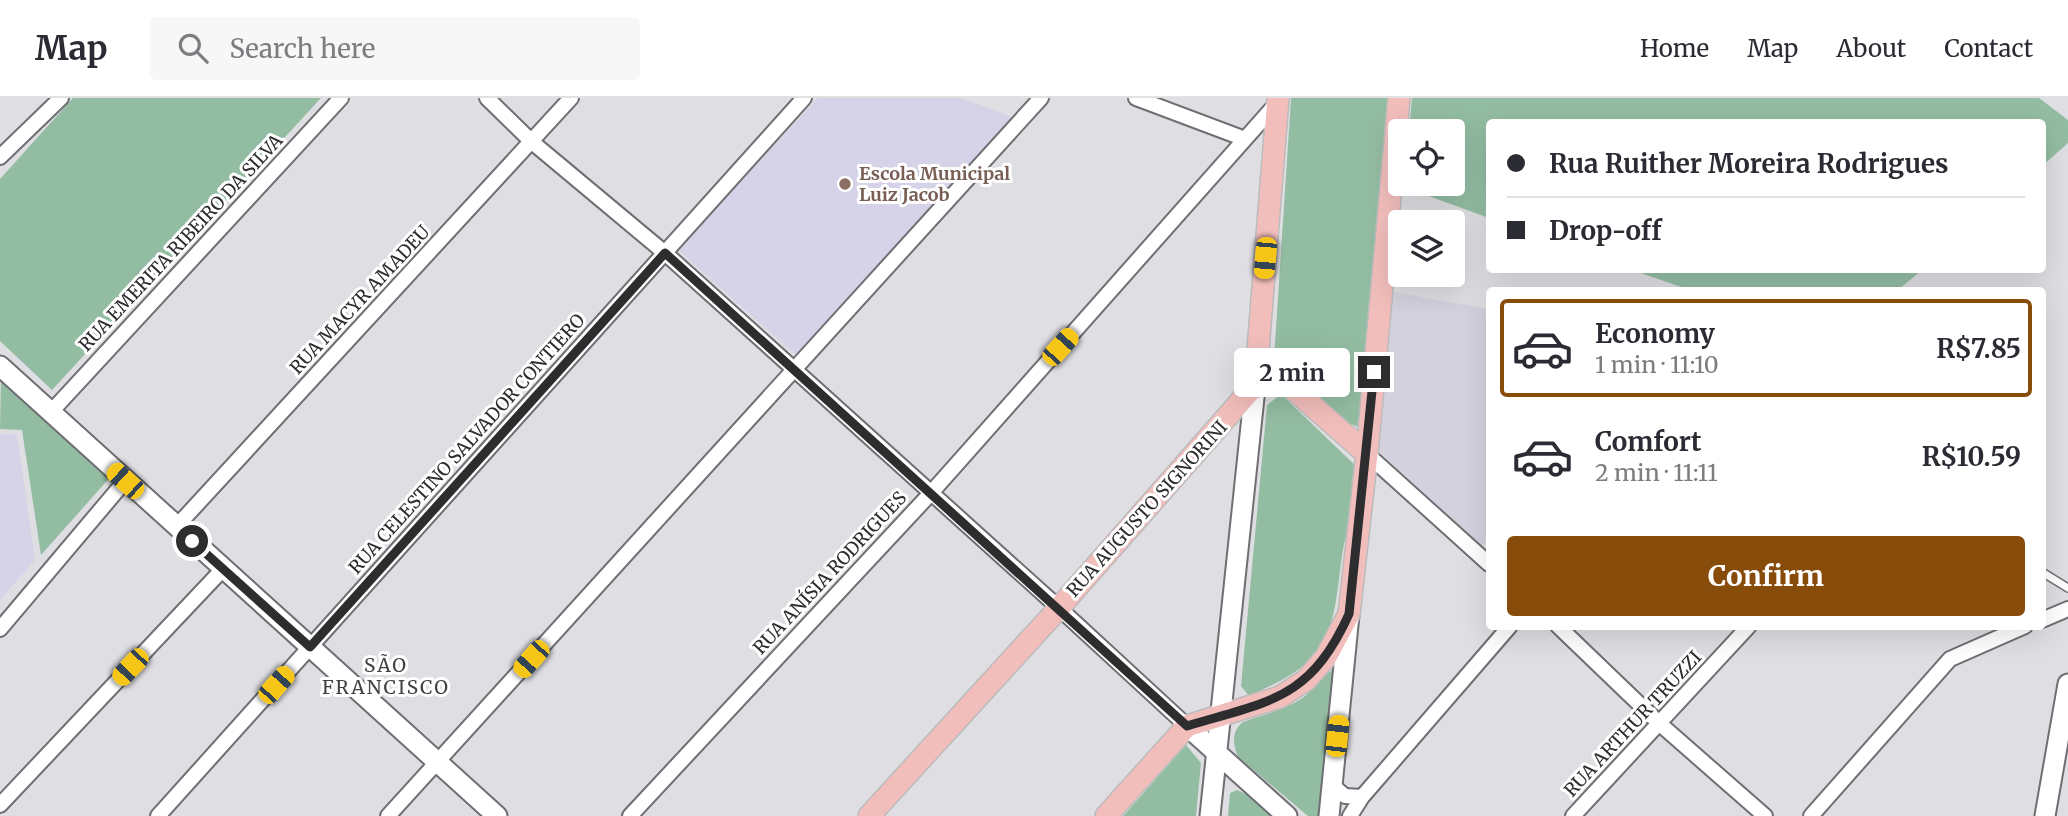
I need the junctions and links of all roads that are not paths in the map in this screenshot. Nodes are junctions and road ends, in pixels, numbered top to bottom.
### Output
1 (61, 98) edge
2 (341, 98) edge
3 (487, 98) edge
4 (571, 98) edge
5 (804, 98) edge
6 (1041, 98) edge
7 (1136, 98) edge
8 (1399, 98) edge
9 (1278, 100) edge
10 (1245, 139) junction
11 (533, 142) junction
12 (0, 157) edge
13 (665, 253) junction
14 (0, 366) edge
15 (794, 370) junction
16 (1255, 388) junction
17 (50, 413) junction
18 (1367, 454) junction
19 (125, 481) junction
20 (930, 493) junction
21 (176, 527) junction
22 (1486, 561) edge
23 (223, 569) junction
24 (2046, 574) edge
25 (2068, 588) edge
26 (1059, 608) junction
27 (2068, 609) edge
28 (1349, 614) junction
29 (2046, 618) edge
30 (0, 629) edge
31 (1507, 630) edge
32 (1562, 630) edge
33 (1745, 630) edge
34 (2016, 630) edge
35 (310, 647) junction
36 (2068, 684) edge
37 (1222, 716) junction
38 (1660, 724) junction
39 (1187, 726) junction
40 (1217, 753) junction
41 (438, 762) junction
42 (2061, 762) edge
43 (1332, 785) junction
44 (1362, 797) junction
45 (0, 805) edge
46 (158, 816) edge
47 (388, 816) edge
48 (497, 816) edge
49 (630, 816) edge
50 (869, 816) edge
51 (1106, 816) edge
52 (1210, 816) edge
53 (1287, 816) edge
54 (1329, 816) edge
55 (1350, 816) edge
56 (1573, 816) edge
57 (1765, 816) edge
58 (1811, 816) edge
59 (2045, 816) edge

1 - 12 street
2 - 17 street, RUA EMERITA RIBEIRO DA SILVA
3 - 11 street
4 - 11 street, RUA MACYR AMADEU
5 - 13 street, RUA CELESTINO SALVADOR CONTIERO
6 - 15 street
7 - 10 street
8 - 18 main road
9 - 10 street, RUA ANÍSIA RODRIGUES
9 - 16 main road
10 - 20 street, RUA ANÍSIA RODRIGUES
11 - 13 street
11 - 21 street, RUA MACYR AMADEU
13 - 15 street
13 - 35 street, RUA CELESTINO SALVADOR CONTIERO
14 - 17 street
15 - 20 street
15 - 41 street
16 - 18 main road
16 - 26 main road, RUA AUGUSTO SIGNORINI
16 - 37 street
17 - 19 street
18 - 22 street
18 - 28 main road
19 - 21 street
19 - 30 street
20 - 26 street
20 - 49 street, RUA ANÍSIA RODRIGUES
21 - 23 street
23 - 35 street
23 - 45 street
24 - 25 lane
26 - 39 street
26 - 50 main road, RUA AUGUSTO SIGNORINI
27 - 29 street
28 - 37 main road
28 - 43 street
31 - 44 street
32 - 38 street
33 - 38 street, RUA ARTHUR TRUZZI
34 - 58 street
35 - 41 street
35 - 46 street, RUA CELESTINO SALVADOR CONTIERO
36 - 42 street
37 - 39 main road
37 - 40 street
38 - 56 street, RUA ARTHUR TRUZZI
38 - 57 street
39 - 40 street
39 - 51 main road
40 - 52 street
40 - 53 street
41 - 47 street
41 - 48 street
42 - 59 street
43 - 44 street
43 - 54 street
44 - 55 street

